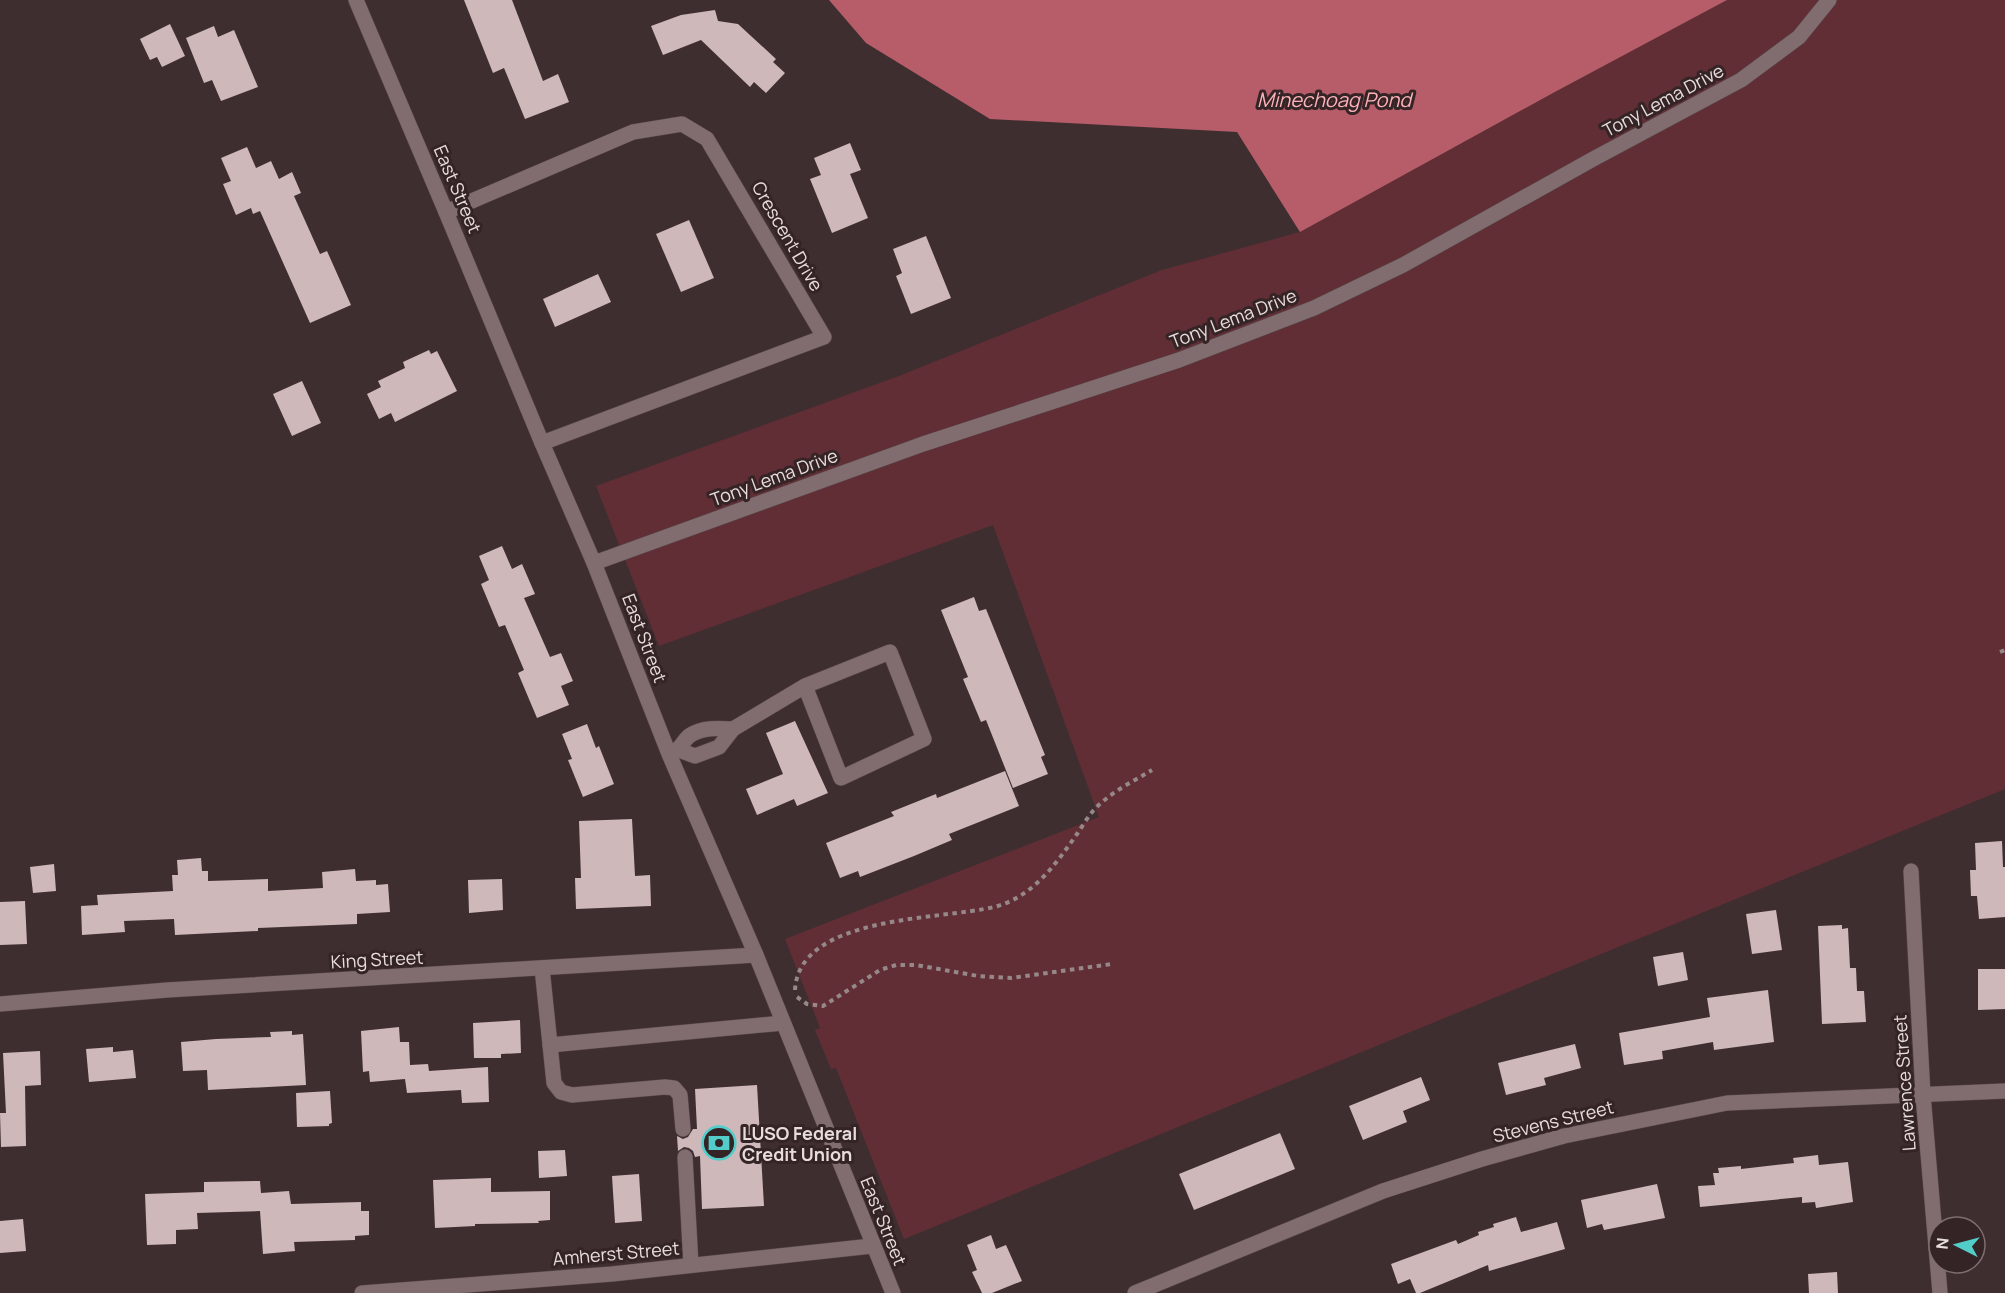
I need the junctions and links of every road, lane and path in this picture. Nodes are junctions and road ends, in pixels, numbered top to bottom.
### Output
1 (356, 0) edge
2 (1829, 0) edge
3 (446, 212) junction
4 (542, 444) junction
5 (594, 562) junction
6 (805, 686) junction
7 (674, 752) junction
8 (1152, 770) dead end
9 (1911, 871) dead end
10 (756, 955) junction
11 (1112, 964) dead end
12 (542, 968) junction
13 (0, 1004) edge
14 (783, 1023) junction
15 (550, 1045) junction
16 (2005, 1091) edge
17 (1923, 1095) junction
18 (683, 1129) dead end
19 (685, 1157) dead end
20 (872, 1246) junction
21 (691, 1265) junction
22 (362, 1293) edge
23 (893, 1293) edge
24 (1135, 1293) edge
25 (1940, 1293) edge

1 - 3 street, East Street
2 - 5 street, Tony Lema Drive
3 - 4 street, East Street
3 - 4 street, Crescent Drive
4 - 5 street, East Street
5 - 7 street, East Street
6 - 6 street
6 - 7 street
7 - 10 street, East Street
8 - 11 path
9 - 17 street, Lawrence Street
10 - 12 street, King Street
10 - 14 street, East Street
12 - 13 street, King Street
12 - 15 street
14 - 15 street
14 - 20 street, East Street
15 - 18 street
16 - 17 street, Stevens Street
17 - 24 street, Stevens Street
17 - 25 street, Lawrence Street
19 - 21 street
20 - 21 street, Amherst Street
20 - 23 street, East Street
21 - 22 street, Amherst Street

